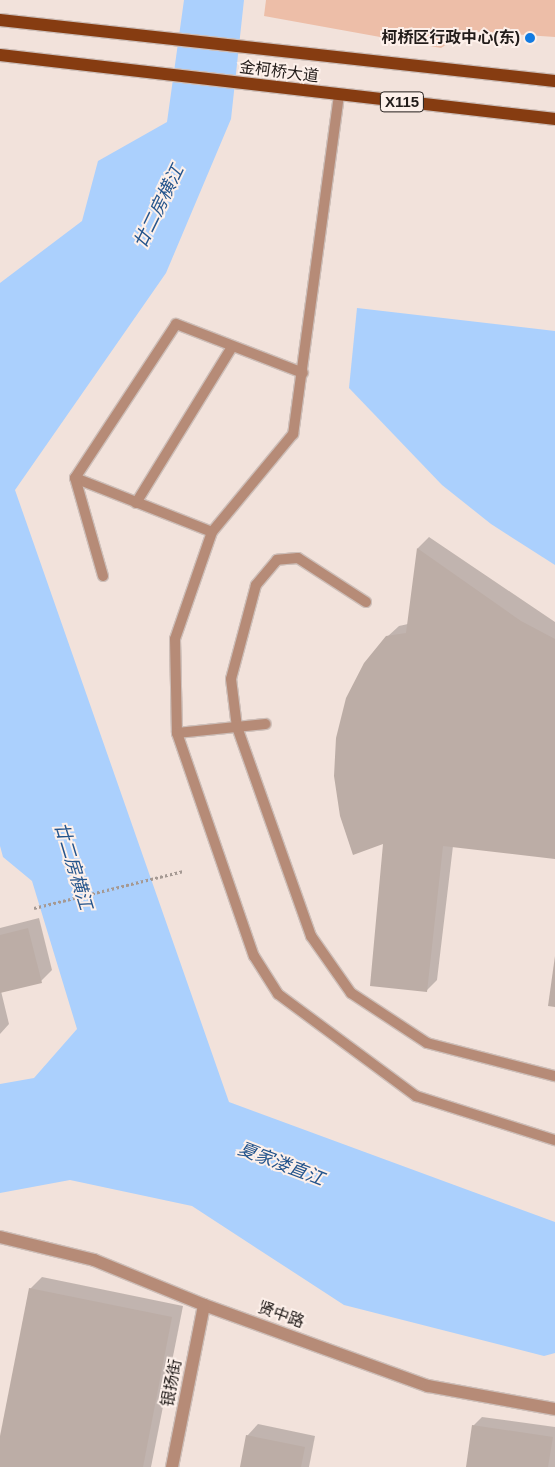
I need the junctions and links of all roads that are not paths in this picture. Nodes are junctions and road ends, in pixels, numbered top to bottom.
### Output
1 (0, 20) edge
2 (0, 55) edge
3 (555, 81) edge
4 (339, 95) junction
5 (555, 119) edge
6 (232, 347) junction
7 (303, 373) junction
8 (75, 478) junction
9 (136, 502) junction
10 (212, 532) junction
11 (103, 576) dead end
12 (366, 602) dead end
13 (266, 724) dead end
14 (237, 727) junction
15 (178, 733) junction
16 (555, 1076) edge
17 (555, 1140) edge
18 (0, 1237) edge
19 (204, 1304) junction
20 (555, 1409) edge
21 (172, 1467) edge

1 - 3 main road, 金柯桥大道 / X115
2 - 4 main road, 金柯桥大道 / X115
4 - 5 main road, 金柯桥大道 / X115
4 - 7 lane
6 - 7 lane
6 - 8 lane
6 - 9 lane
7 - 10 lane
8 - 9 lane
8 - 11 lane
9 - 10 lane
10 - 15 lane
12 - 14 lane
13 - 14 lane
14 - 15 lane
14 - 16 lane
15 - 17 lane
18 - 19 street, 贤中路
19 - 20 street, 贤中路
19 - 21 street, 银扬街

